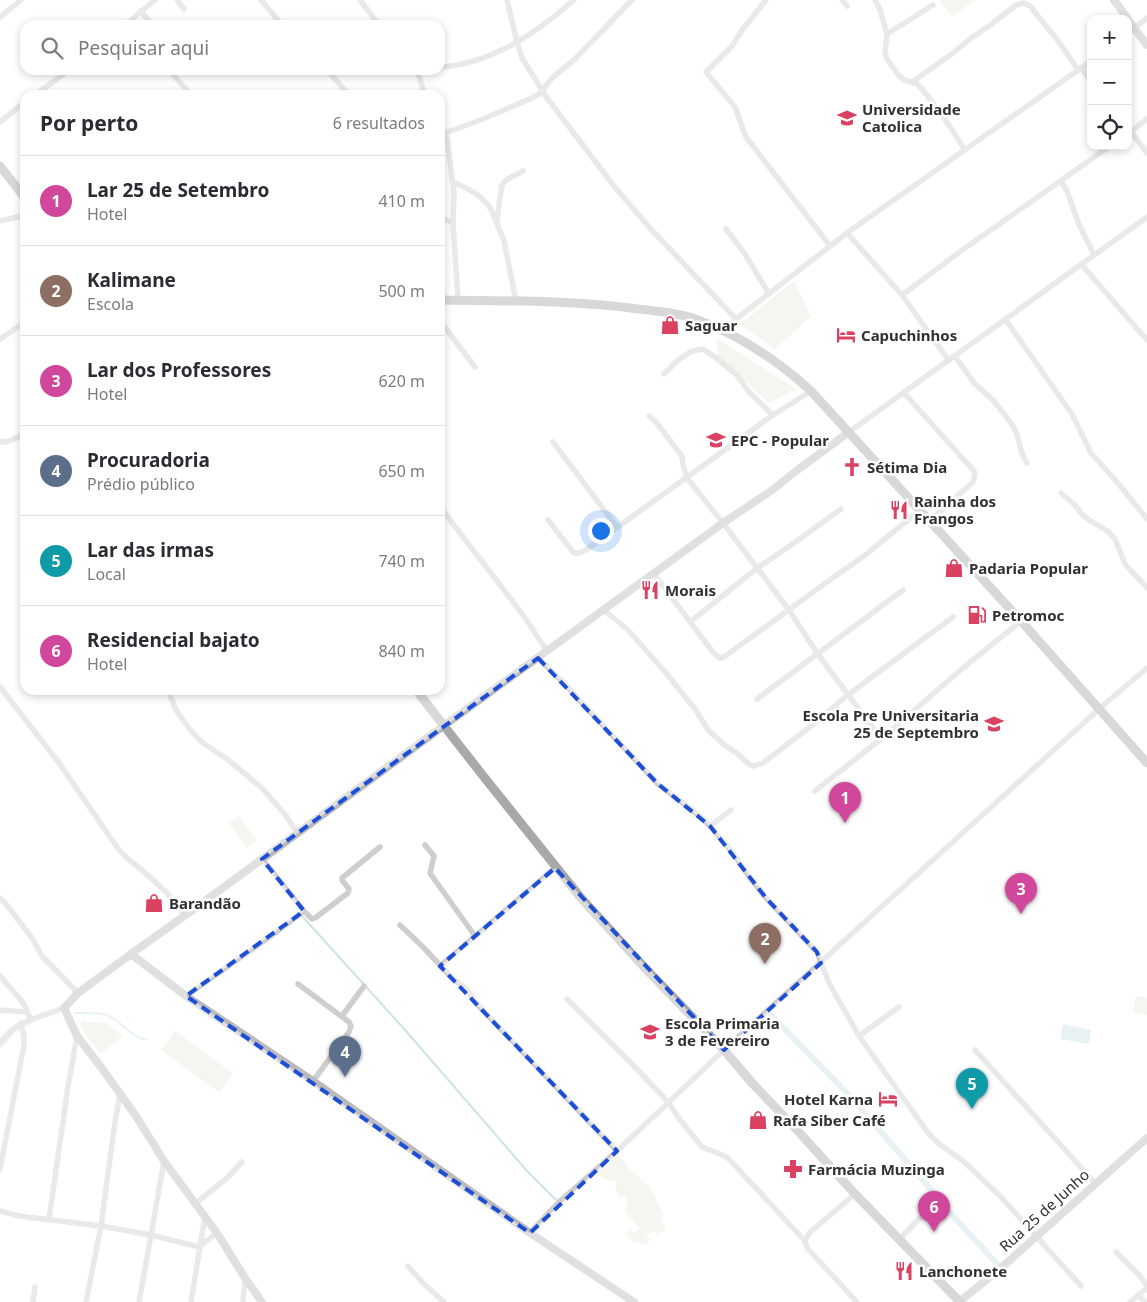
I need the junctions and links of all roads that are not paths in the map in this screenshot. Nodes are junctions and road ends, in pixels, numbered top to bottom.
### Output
1 (21, 0) edge
2 (155, 0) edge
3 (177, 0) edge
4 (261, 0) edge
5 (360, 0) edge
6 (507, 0) edge
7 (574, 0) edge
8 (632, 0) edge
9 (766, 0) edge
10 (842, 0) edge
11 (875, 0) edge
12 (1114, 0) edge
13 (933, 5) dead end
14 (846, 6) dead end
15 (184, 9) dead end
16 (141, 11) junction
17 (1125, 15) edge
18 (0, 17) edge
19 (1147, 18) edge
20 (131, 20) edge
21 (148, 20) edge
22 (278, 20) edge
23 (375, 20) edge
24 (1132, 29) edge
25 (1132, 31) edge
26 (887, 34) junction
27 (517, 42) junction
28 (1147, 45) edge
29 (1087, 64) edge
30 (445, 66) edge
31 (1080, 69) junction
32 (61, 75) edge
33 (174, 75) edge
34 (331, 75) edge
35 (419, 75) edge
36 (1087, 76) edge
37 (912, 82) junction
38 (42, 90) edge
39 (187, 90) edge
40 (345, 90) edge
41 (423, 90) edge
42 (542, 90) junction
43 (20, 106) edge
44 (1147, 119) edge
45 (0, 122) edge
46 (1132, 129) edge
47 (445, 133) edge
48 (1132, 134) edge
49 (445, 137) edge
50 (965, 150) junction
51 (1104, 150) edge
52 (1147, 152) edge
53 (0, 166) edge
54 (523, 171) dead end
55 (1061, 181) junction
56 (453, 182) junction
57 (20, 192) edge
58 (20, 215) edge
59 (1147, 217) edge
60 (445, 219) edge
61 (0, 221) edge
62 (496, 222) junction
63 (453, 223) junction
64 (726, 229) dead end
65 (848, 233) junction
66 (830, 246) junction
67 (1094, 255) junction
68 (1082, 264) junction
69 (769, 294) junction
70 (902, 295) junction
71 (445, 300) edge
72 (458, 300) junction
73 (516, 301) junction
74 (736, 319) junction
75 (1005, 319) junction
76 (20, 325) edge
77 (445, 328) edge
78 (724, 331) junction
79 (0, 339) edge
80 (1147, 340) edge
81 (955, 356) junction
82 (950, 361) junction
83 (475, 367) dead end
84 (664, 374) dead end
85 (811, 391) junction
86 (904, 393) junction
87 (773, 415) junction
88 (649, 416) dead end
89 (849, 432) junction
90 (20, 436) edge
91 (0, 442) edge
92 (553, 442) dead end
93 (1027, 463) dead end
94 (687, 478) junction
95 (1061, 493) dead end
96 (841, 509) dead end
97 (920, 510) junction
98 (445, 514) edge
99 (1147, 519) edge
100 (548, 520) dead end
101 (929, 522) junction
102 (723, 523) junction
103 (617, 527) junction
104 (756, 568) junction
105 (654, 574) junction
106 (1147, 588) edge
107 (903, 590) dead end
108 (604, 610) junction
109 (789, 610) junction
110 (953, 617) dead end
111 (1021, 620) junction
112 (690, 622) junction
113 (547, 651) junction
114 (817, 653) junction
115 (538, 658) junction
116 (1147, 668) edge
117 (0, 687) edge
118 (849, 694) junction
119 (170, 695) edge
120 (420, 695) edge
121 (757, 699) dead end
122 (1099, 709) junction
123 (445, 726) junction
124 (881, 739) junction
125 (1147, 763) edge
126 (815, 791) dead end
127 (731, 810) dead end
128 (710, 826) junction
129 (298, 834) junction
130 (425, 845) dead end
131 (380, 847) dead end
132 (262, 859) junction
133 (556, 868) junction
134 (0, 898) edge
135 (304, 911) junction
136 (185, 916) junction
137 (400, 925) dead end
138 (475, 936) junction
139 (131, 954) junction
140 (821, 963) junction
141 (440, 966) junction
142 (0, 976) edge
143 (298, 984) dead end
144 (364, 986) dead end
145 (78, 993) junction
146 (186, 996) junction
147 (567, 999) dead end
148 (899, 1007) dead end
149 (64, 1008) junction
150 (0, 1010) edge
151 (27, 1012) junction
152 (342, 1016) junction
153 (31, 1020) junction
154 (21, 1025) junction
155 (77, 1036) junction
156 (859, 1036) junction
157 (0, 1042) edge
158 (724, 1050) junction
159 (975, 1050) dead end
160 (313, 1081) junction
161 (120, 1095) junction
162 (668, 1102) junction
163 (1147, 1138) edge
164 (617, 1151) junction
165 (164, 1161) junction
166 (242, 1162) dead end
167 (0, 1169) edge
168 (1095, 1183) junction
169 (855, 1194) junction
170 (196, 1203) junction
171 (929, 1208) dead end
172 (0, 1212) edge
173 (205, 1216) junction
174 (49, 1219) junction
175 (101, 1226) junction
176 (217, 1233) junction
177 (530, 1233) junction
178 (151, 1235) junction
179 (1036, 1236) junction
180 (900, 1239) junction
181 (805, 1241) junction
182 (199, 1247) junction
183 (1116, 1252) dead end
184 (408, 1266) dead end
185 (245, 1278) junction
186 (1081, 1286) dead end
187 (36, 1287) dead end
188 (1147, 1287) edge
189 (1138, 1295) junction
190 (32, 1302) edge
191 (86, 1302) edge
192 (139, 1302) edge
193 (191, 1302) edge
194 (243, 1302) edge
195 (262, 1302) edge
196 (444, 1302) edge
197 (633, 1302) edge
198 (857, 1302) edge
199 (959, 1302) edge
200 (1130, 1302) edge
201 (1145, 1302) edge

1 - 18 street
2 - 16 street
3 - 15 street
4 - 22 street
5 - 23 street
6 - 27 street
7 - 27 street
8 - 42 street
9 - 66 street
10 - 14 street
11 - 26 street
12 - 17 street
13 - 26 street
16 - 20 street
16 - 21 street
19 - 24 street
25 - 28 street
26 - 37 street
27 - 30 street
27 - 42 street
29 - 31 street
31 - 36 street
31 - 37 street
31 - 50 street
32 - 38 street
33 - 39 street
34 - 40 street
35 - 41 street
37 - 50 street
42 - 47 street
42 - 74 street
43 - 45 street
44 - 46 street
48 - 52 street
49 - 56 street
50 - 65 street
51 - 55 street
53 - 57 main road
54 - 62 street
55 - 67 street
55 - 70 street
56 - 62 street
56 - 63 street
58 - 61 street
59 - 67 street
60 - 63 street
62 - 73 street
63 - 72 street
64 - 69 street
65 - 66 street
65 - 70 street
66 - 69 street
67 - 68 street
68 - 75 street
68 - 80 street
69 - 74 street
70 - 82 street
71 - 72 main road
72 - 73 main road
73 - 78 main road
74 - 78 street
75 - 81 street
75 - 99 street
76 - 79 street
77 - 83 street
78 - 85 main road
81 - 82 street
81 - 93 street
82 - 86 street
84 - 87 street
85 - 87 street
85 - 89 main road
86 - 89 street
86 - 101 street
87 - 94 street
88 - 94 street
89 - 97 main road
89 - 102 street
90 - 91 street
92 - 103 street
94 - 102 street
94 - 103 street
95 - 106 street
96 - 104 street
97 - 101 main road
97 - 109 street
98 - 113 street
100 - 103 street
101 - 111 main road
102 - 104 street
102 - 105 street
104 - 109 street
104 - 112 street
105 - 108 street
105 - 112 street
107 - 114 street
108 - 113 street
108 - 118 street
109 - 112 street
109 - 114 street
110 - 118 street
111 - 122 main road
111 - 124 street
113 - 115 street
114 - 118 street
114 - 121 street
115 - 123 street
115 - 128 street
116 - 122 street
117 - 136 street
118 - 124 street
119 - 129 street
120 - 123 main road
122 - 125 main road
122 - 140 street
123 - 129 street
123 - 133 main road
124 - 126 street
127 - 128 street
128 - 140 street
129 - 132 street
130 - 138 street
131 - 135 street
132 - 135 street
132 - 136 street
133 - 138 street
133 - 158 main road
134 - 145 street
135 - 146 street
136 - 139 street
137 - 141 street
138 - 141 street
139 - 145 street
139 - 146 street
140 - 156 street
140 - 158 street
141 - 164 street
142 - 151 street
143 - 152 street
144 - 152 street
145 - 149 street
146 - 160 street
147 - 162 street
148 - 156 street
149 - 153 street
149 - 155 street
150 - 151 street
151 - 153 street
152 - 160 street
153 - 154 street
154 - 157 street
154 - 167 street
155 - 161 street
155 - 174 street
156 - 179 street
158 - 162 street
158 - 169 main road
159 - 168 street
160 - 177 street
161 - 165 street
161 - 175 street
162 - 164 street
162 - 181 street
163 - 168 street, Rua 25 de Junho
164 - 177 street
165 - 170 street
165 - 178 street
166 - 170 street
168 - 179 street, Rua 25 de Junho
169 - 180 main road
169 - 181 street
170 - 173 street
171 - 180 street
172 - 174 street
173 - 176 street
173 - 182 street
174 - 175 street
175 - 178 street
175 - 191 street
176 - 182 street
176 - 185 street
177 - 197 street
178 - 182 street
178 - 192 street
179 - 186 street
179 - 199 street, Rua 25 de Junho
180 - 199 main road
181 - 198 street
182 - 193 street
183 - 188 street
184 - 196 street
185 - 194 street
185 - 195 street
187 - 190 street
188 - 189 street
189 - 200 street
189 - 201 street

